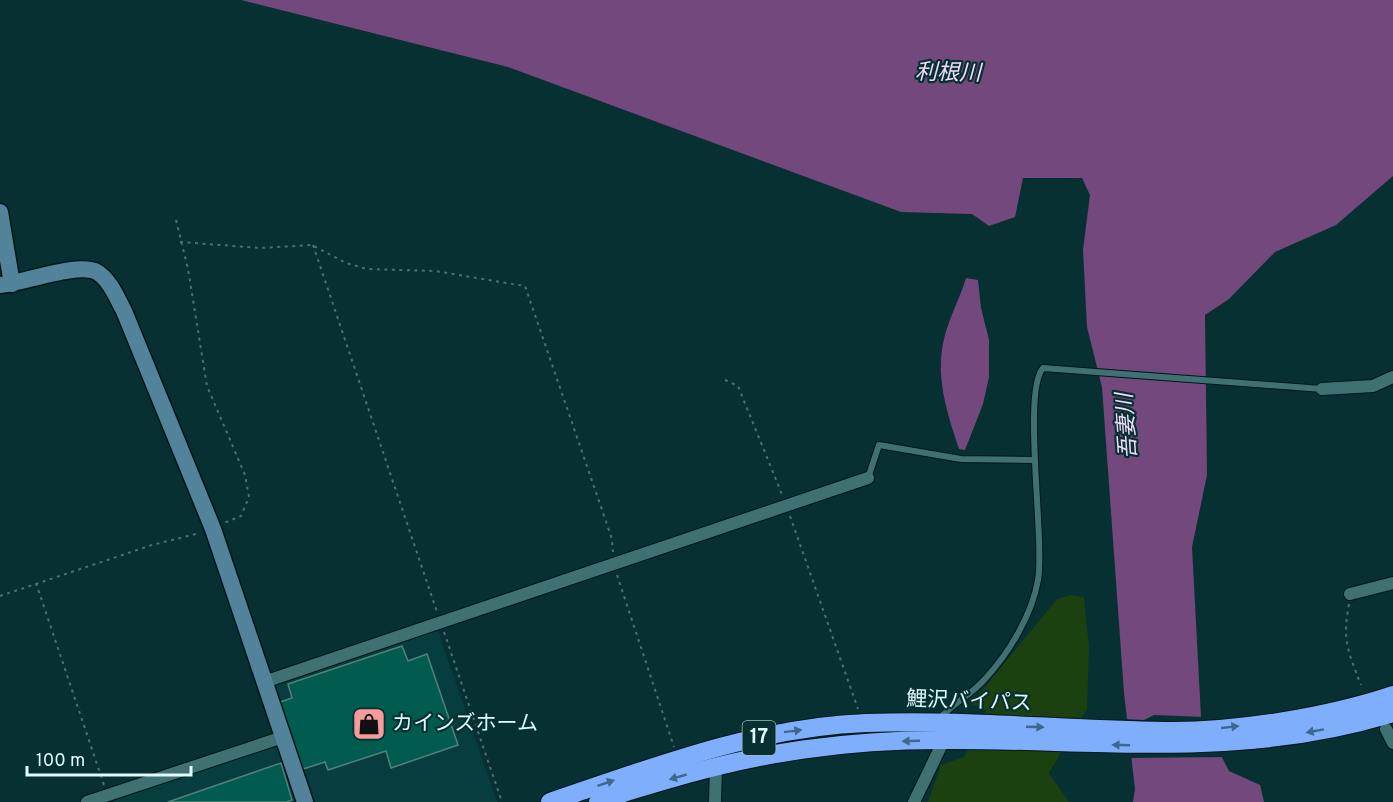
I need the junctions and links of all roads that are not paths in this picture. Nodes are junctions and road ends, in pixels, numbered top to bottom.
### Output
1 (0, 212) edge
2 (6, 285) edge
3 (1393, 377) edge
4 (1323, 389) joint
5 (1034, 460) junction
6 (868, 478) joint
7 (1393, 583) edge
8 (1350, 594) road end
9 (264, 682) junction
10 (1393, 695) edge
11 (1379, 716) edge
12 (938, 721) junction
13 (973, 733) junction
14 (283, 737) junction
15 (944, 740) junction
16 (1393, 743) edge
17 (716, 766) junction
18 (87, 802) edge
19 (305, 802) edge
20 (550, 802) edge
21 (598, 802) edge
22 (715, 802) edge
23 (914, 802) edge

1 - 2 street
2 - 9 street
3 - 4 street
4 - 5 lane
5 - 6 lane
5 - 12 lane
6 - 9 street
7 - 8 street
9 - 14 street
10 - 11 highway, 鯉沢バイパス / 17
11 - 13 highway, 鯉沢バイパス / 17
11 - 16 street
12 - 13 highway, 鯉沢バイパス / 17
20 -> 12 highway, 鯉沢バイパス / 17
13 - 15 highway, 鯉沢バイパス / 17
14 - 18 street
14 - 19 street
15 -> 17 highway, 鯉沢バイパス / 17
15 - 23 street
17 -> 21 highway, 鯉沢バイパス / 17
17 - 22 street

